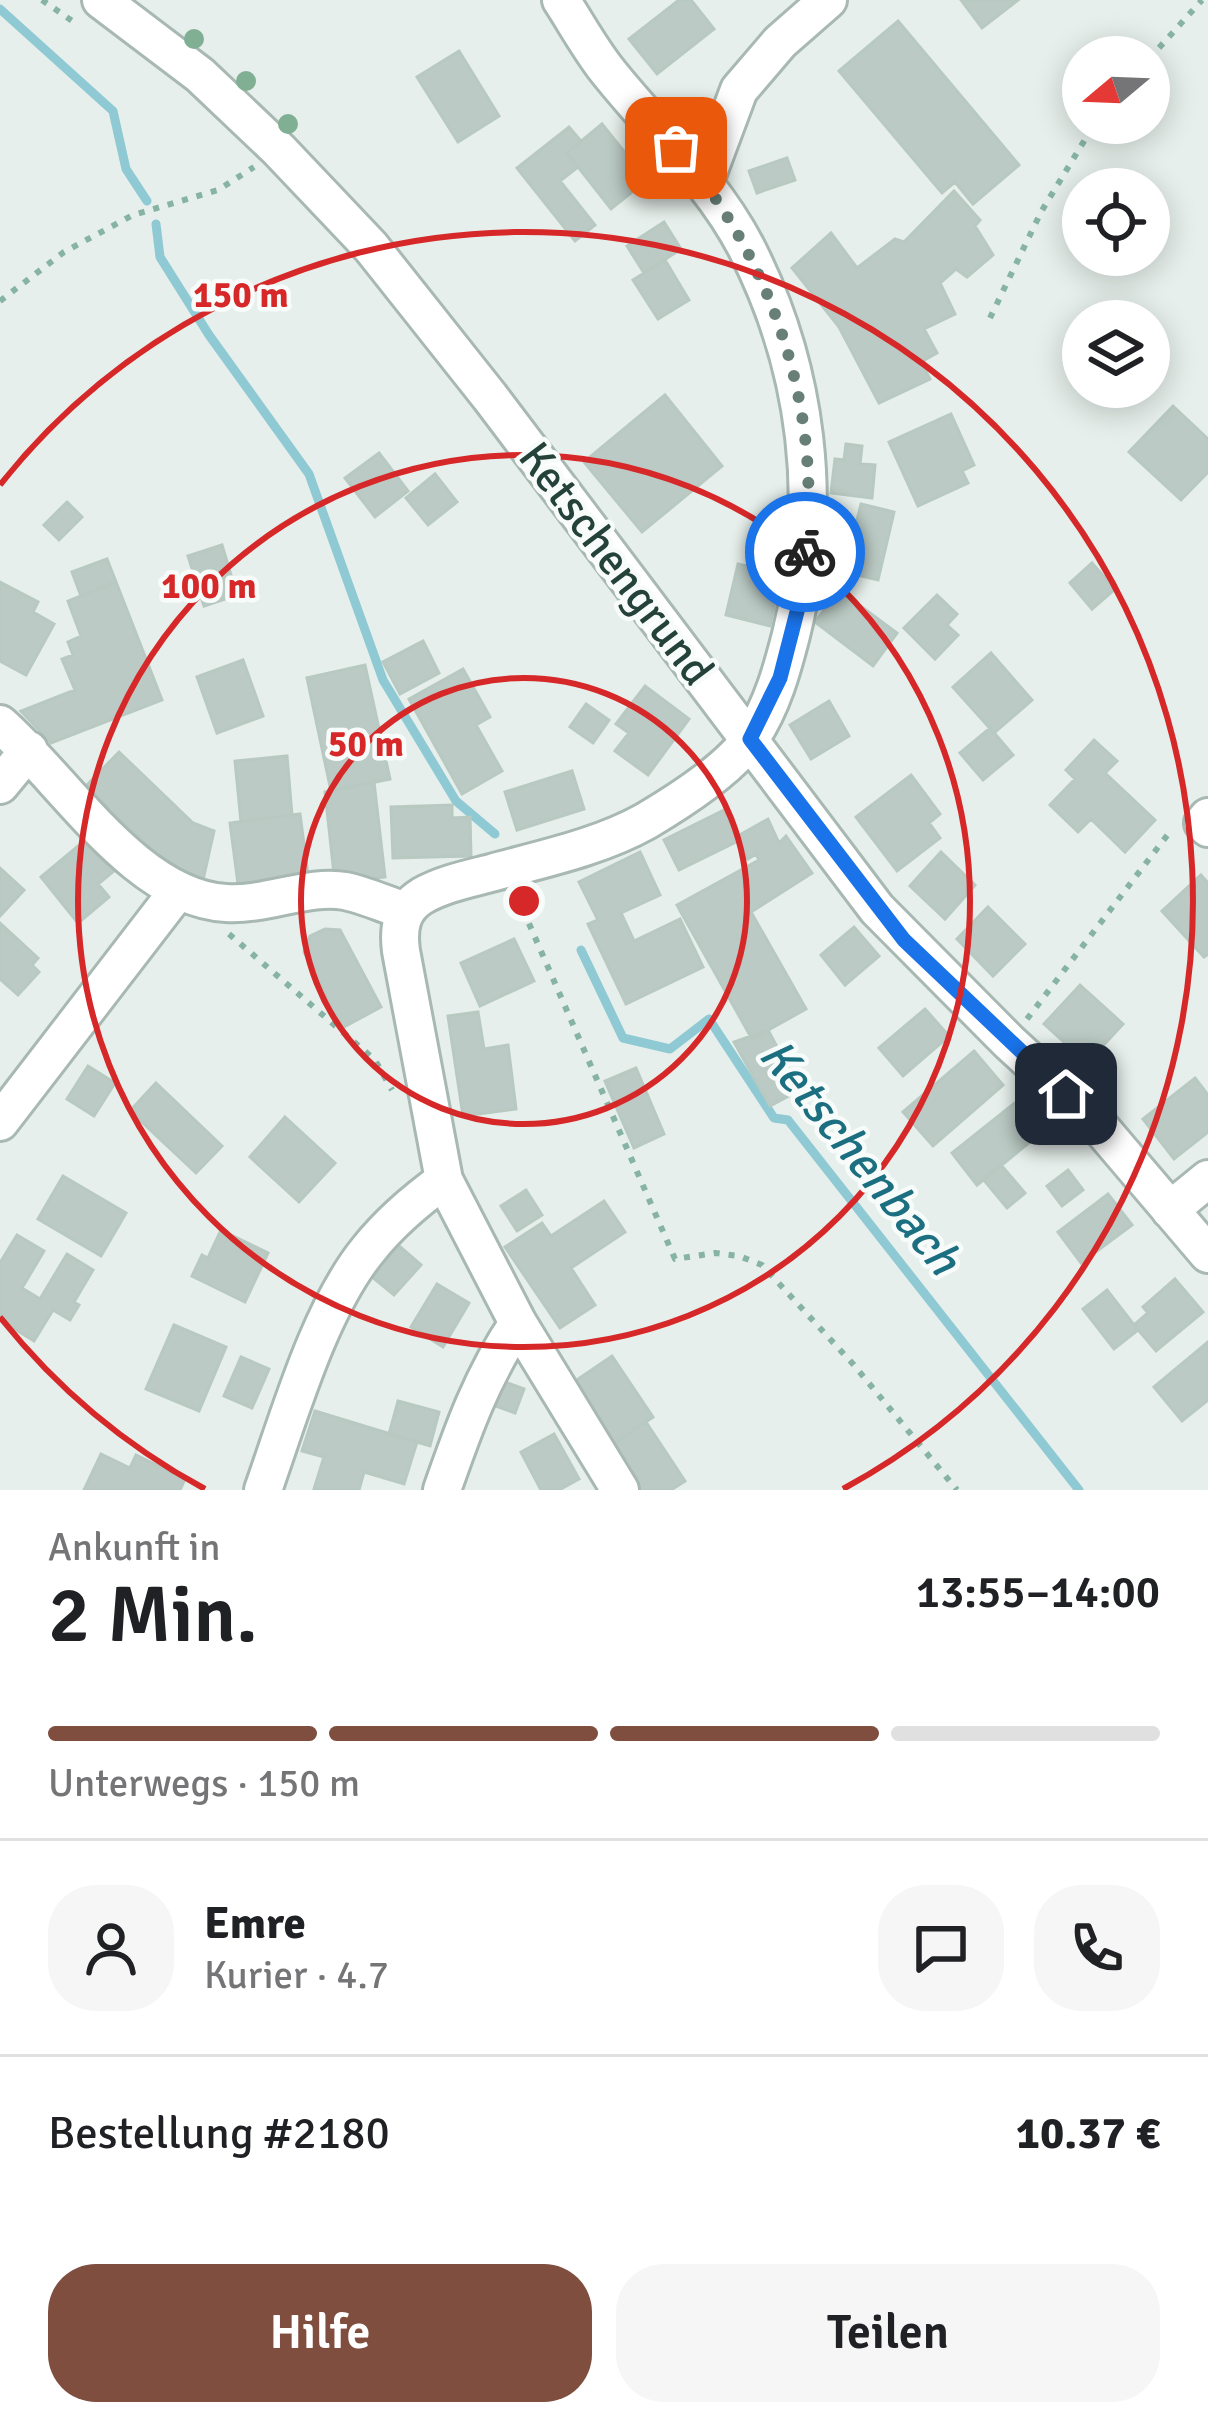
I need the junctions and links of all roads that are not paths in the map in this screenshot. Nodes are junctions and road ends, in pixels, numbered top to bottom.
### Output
1 (561, 0) edge
2 (828, 0) edge
3 (90, 13) edge
4 (705, 181) junction
5 (0, 724) edge
6 (750, 739) junction
7 (29, 750) junction
8 (0, 785) edge
9 (177, 892) junction
10 (406, 911) junction
11 (0, 1122) edge
12 (1208, 1179) edge
13 (443, 1180) junction
14 (1170, 1210) junction
15 (1208, 1255) edge
16 (518, 1323) junction
17 (263, 1490) edge
18 (442, 1490) edge
19 (620, 1490) edge

1 - 4 street
2 - 4 street
3 - 6 street, Ketschengrund
4 - 6 street
5 - 7 street
6 - 10 street
6 - 14 street, Ketschengrund
7 - 8 street
7 - 9 street
9 - 10 street
9 - 11 street
10 - 13 street
12 - 14 street
13 - 16 street
13 - 17 street
14 - 15 street, Ketschengrund
16 - 18 street
16 - 19 street

